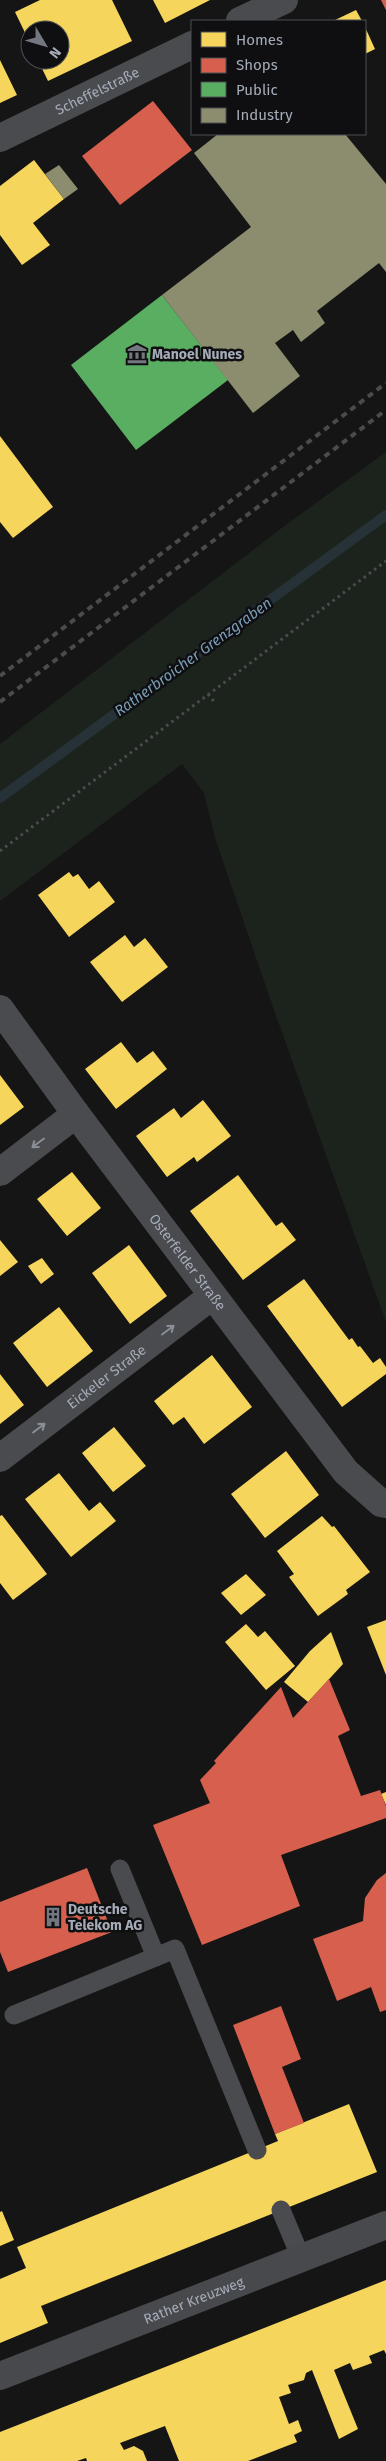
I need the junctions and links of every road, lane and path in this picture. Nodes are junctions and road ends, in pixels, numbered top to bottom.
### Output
1 (284, 0) edge
2 (242, 20) edge
3 (191, 44) edge
4 (0, 138) edge
5 (386, 561) edge
6 (208, 694) junction
7 (216, 704) dead end
8 (0, 851) edge
9 (0, 1009) edge
10 (76, 1114) junction
11 (0, 1172) edge
12 (212, 1296) junction
13 (0, 1458) edge
14 (386, 1504) edge
15 (120, 1869) dead end
16 (156, 1957) junction
17 (14, 2015) dead end
18 (257, 2150) dead end
19 (281, 2210) dead end
20 (386, 2225) edge
21 (301, 2258) junction
22 (0, 2376) edge

1 - 2 street
3 - 4 street, Scheffelstraße
5 - 6 path
6 - 7 path
6 - 8 path
9 - 10 street, Osterfelder Straße
10 -> 11 street
10 - 12 street, Osterfelder Straße
13 -> 12 street, Eickeler Straße
12 - 14 street, Osterfelder Straße
15 - 16 lane
16 - 17 lane
16 - 18 lane
19 - 21 lane
20 - 21 main road, Rather Kreuzweg
21 - 22 main road, Rather Kreuzweg

